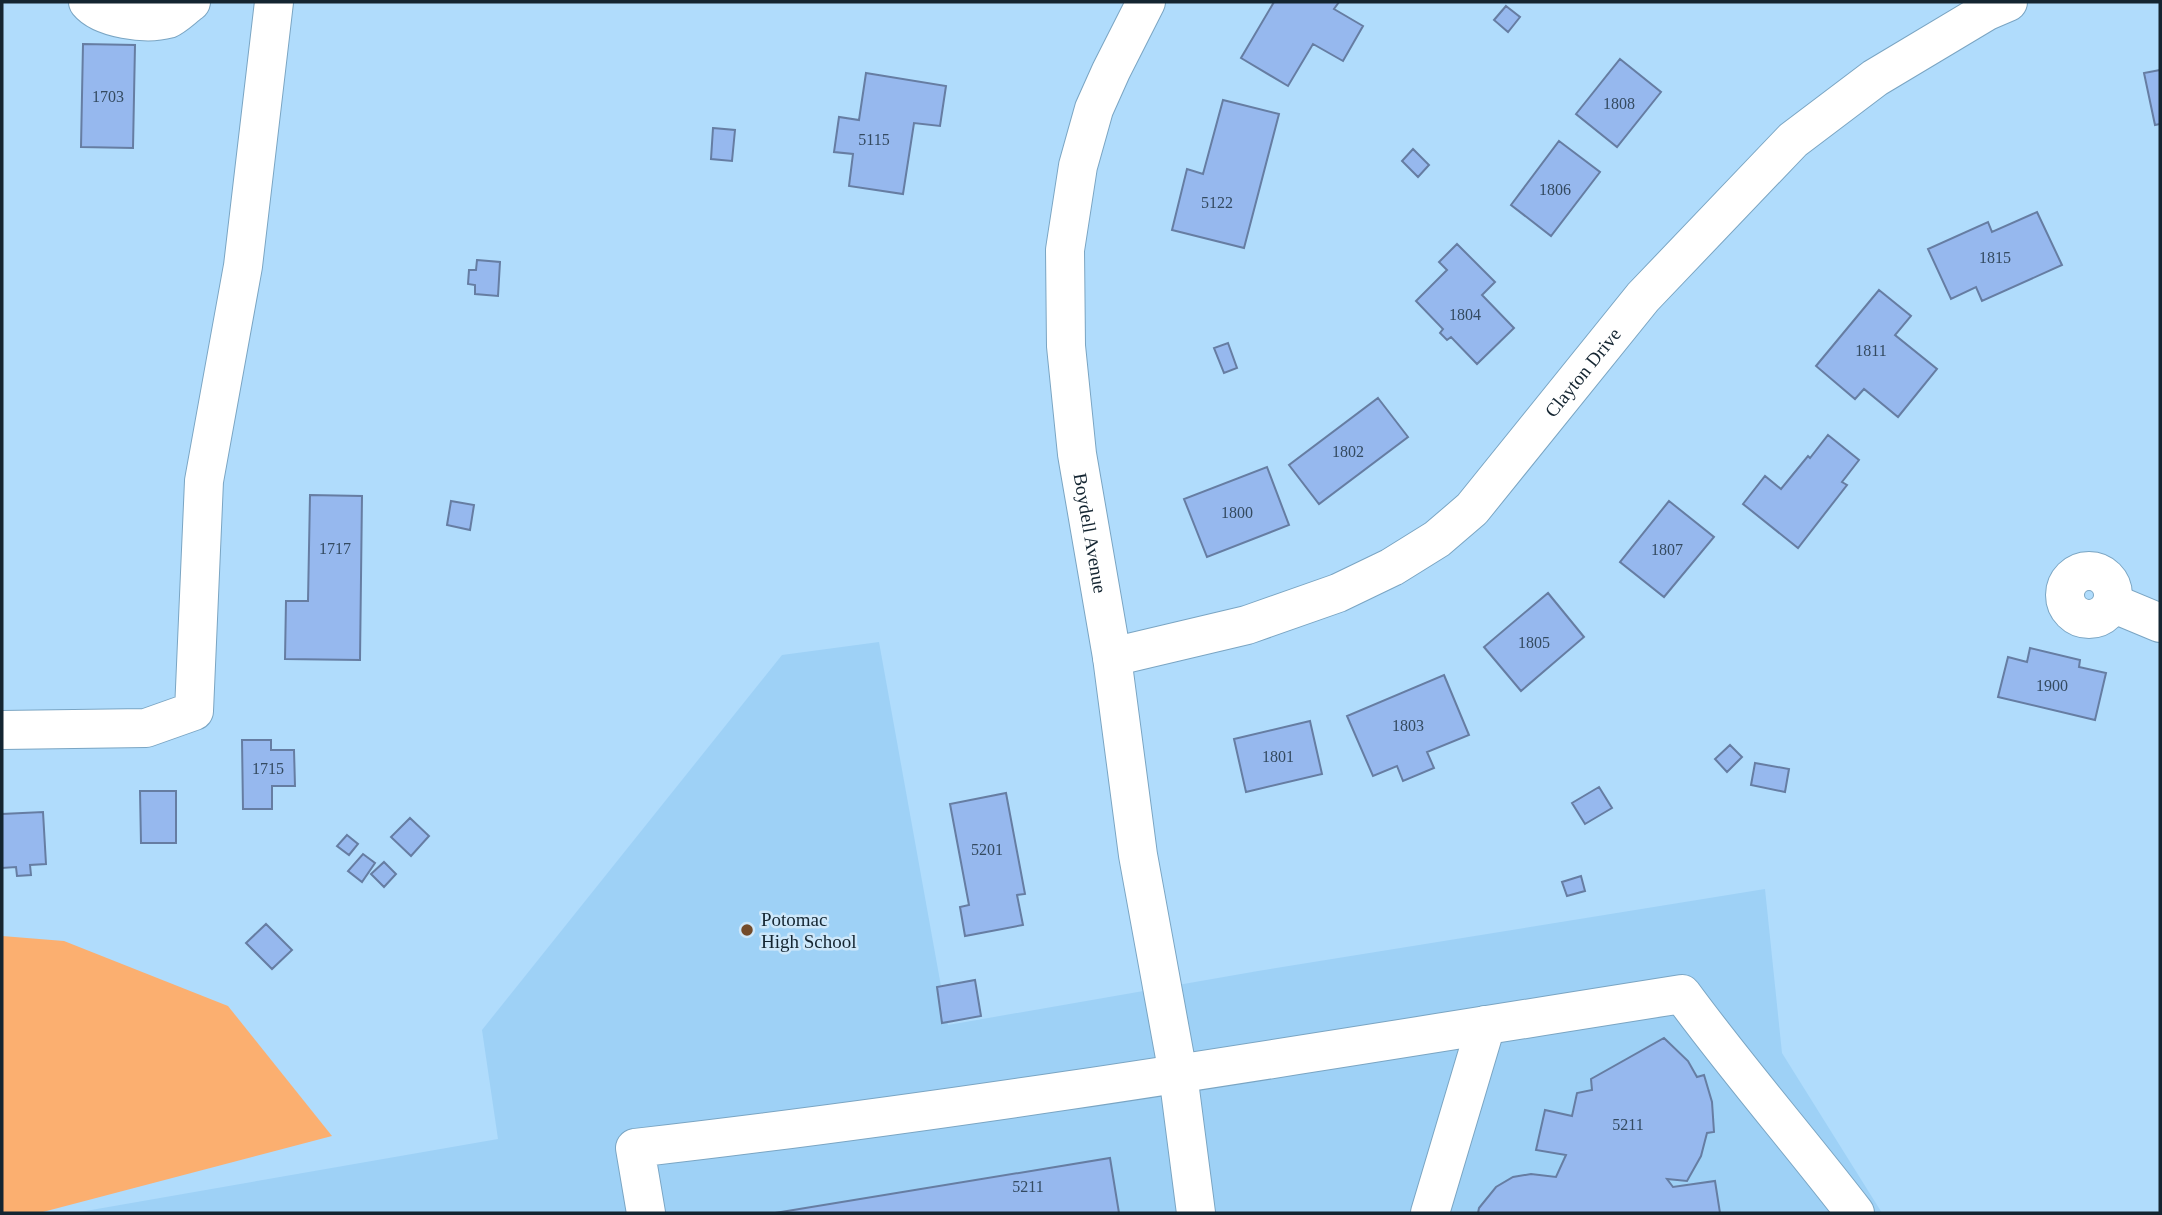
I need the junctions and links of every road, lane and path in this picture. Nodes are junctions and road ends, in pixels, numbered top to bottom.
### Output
1 (88, 2) edge
2 (191, 2) edge
3 (274, 2) edge
4 (1146, 2) edge
5 (2008, 2) edge
6 (2112, 603) dead end
7 (2160, 623) edge
8 (1112, 657) junction
9 (2, 730) edge
10 (1486, 1025) junction
11 (1178, 1074) junction
12 (646, 1213) edge
13 (1196, 1213) edge
14 (1430, 1213) edge
15 (1855, 1213) edge

1 - 2 street
3 - 9 street
4 - 8 street, Boydell Avenue
5 - 8 street, Clayton Drive
6 - 7 street
8 - 11 street, Boydell Avenue
10 - 11 street
10 - 14 street
10 - 15 street
11 - 12 street
11 - 13 street, Boydell Avenue

